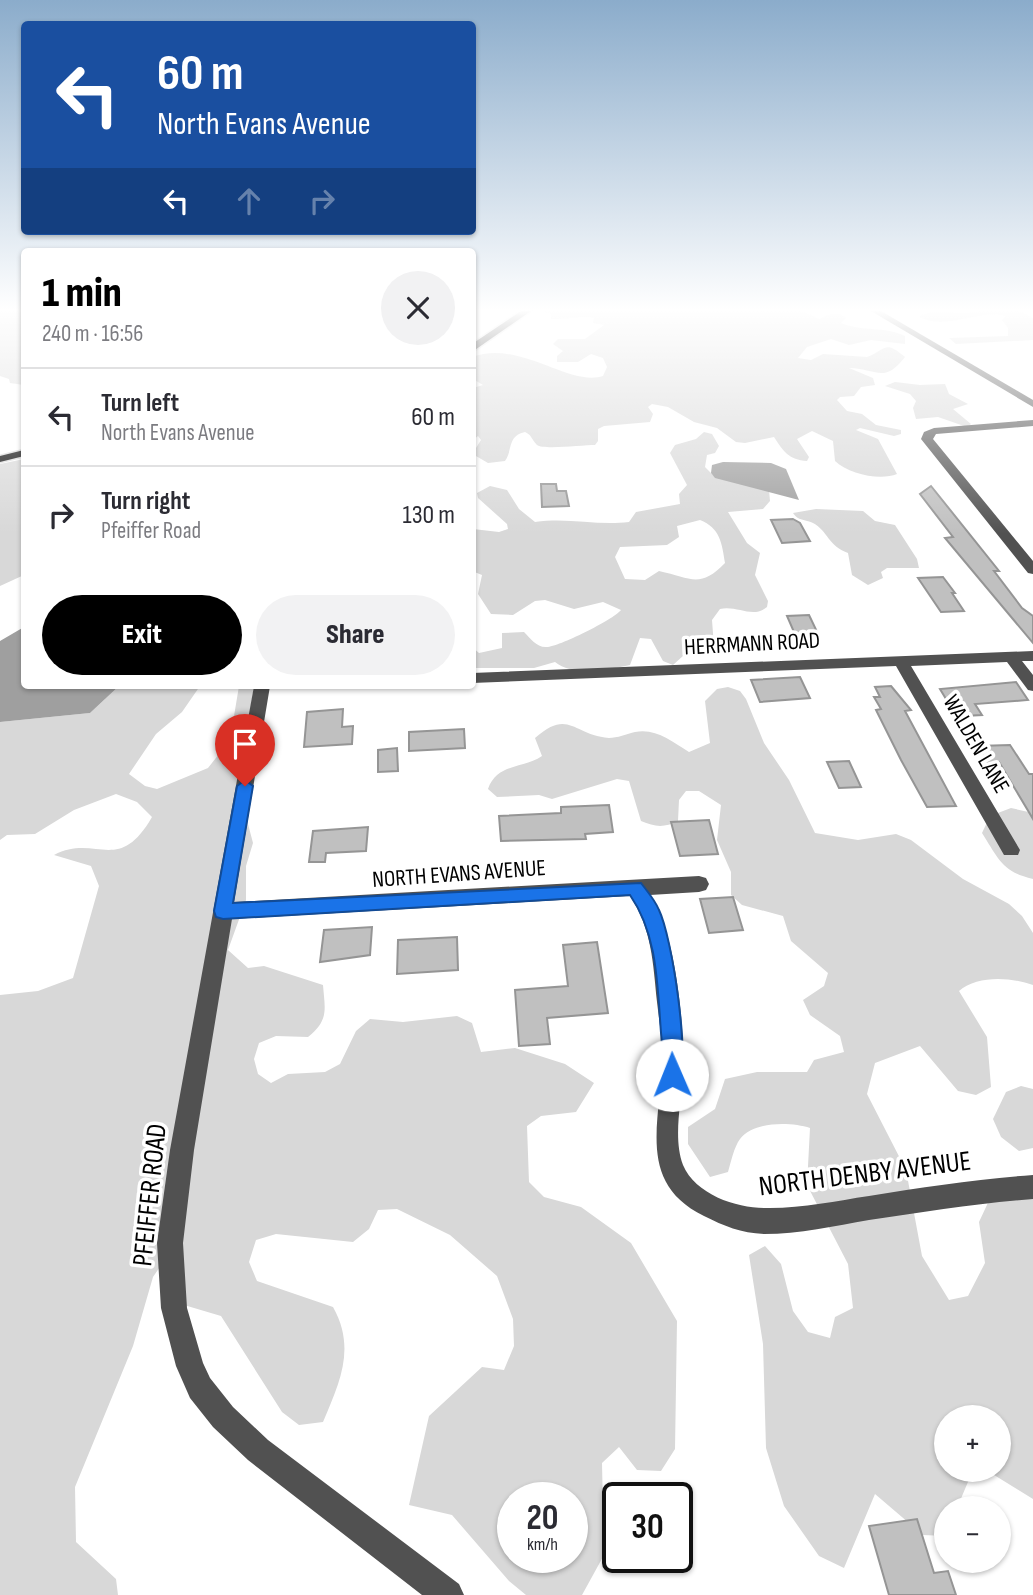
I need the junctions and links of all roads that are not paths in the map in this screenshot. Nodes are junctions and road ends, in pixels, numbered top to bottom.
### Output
1 (1001, 385) edge
2 (1033, 404) edge
3 (1033, 423) edge
4 (21, 454) edge
5 (0, 459) edge
6 (1033, 570) edge
7 (1033, 656) edge
8 (1011, 657) junction
9 (901, 661) junction
10 (476, 678) edge
11 (1033, 686) edge
12 (261, 689) edge
13 (1012, 850) dead end
14 (699, 884) dead end
15 (635, 888) junction
16 (223, 911) junction
17 (1033, 1187) edge
18 (447, 1595) edge

1 - 2 street
3 - 6 street
4 - 5 main road
7 - 8 street, HERRMANN ROAD
8 - 9 street, HERRMANN ROAD
8 - 11 street
9 - 10 street, HERRMANN ROAD
9 - 13 street, WALDEN LANE
12 - 16 street, PFEIFFER ROAD
14 - 15 street, NORTH EVANS AVENUE
15 - 16 street, NORTH EVANS AVENUE
15 - 17 street, NORTH DENBY AVENUE
16 - 18 street, PFEIFFER ROAD

